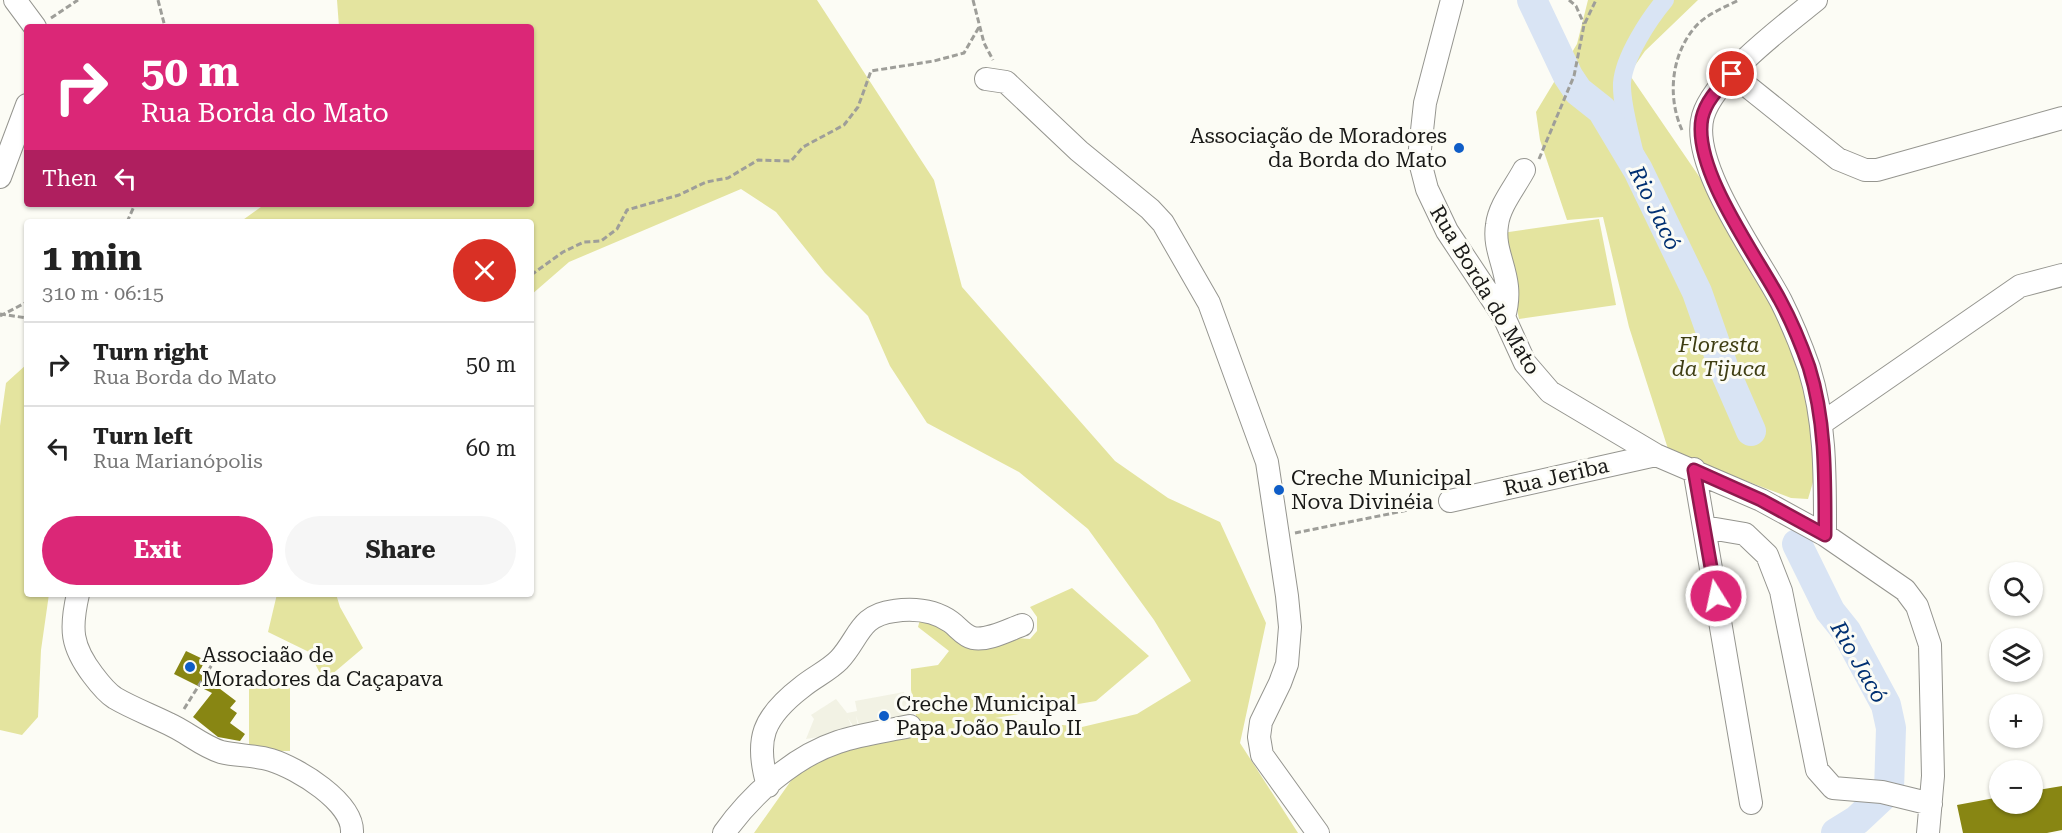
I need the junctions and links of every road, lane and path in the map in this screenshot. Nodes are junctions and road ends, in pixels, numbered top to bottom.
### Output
1 (15, 0) edge
2 (78, 0) edge
3 (158, 0) edge
4 (973, 0) edge
5 (1452, 0) edge
6 (1569, 0) edge
7 (1596, 0) edge
8 (1739, 0) edge
9 (1816, 0) edge
10 (33, 23) edge
11 (164, 24) edge
12 (1584, 25) junction
13 (979, 27) junction
14 (1732, 74) junction
15 (996, 81) joint
16 (24, 113) edge
17 (2062, 118) edge
18 (1683, 131) dead end
19 (1524, 170) joint
20 (0, 177) edge
21 (534, 273) edge
22 (2062, 274) edge
23 (24, 304) edge
24 (2, 315) edge
25 (1504, 317) junction
26 (24, 318) edge
27 (1822, 423) junction
28 (1656, 454) junction
29 (1694, 470) junction
30 (1450, 501) joint
31 (1704, 527) junction
32 (1825, 535) junction
33 (1279, 537) junction
34 (78, 597) edge
35 (1022, 625) dead end
36 (213, 663) dead end
37 (173, 726) junction
38 (910, 726) dead end
39 (768, 786) junction
40 (1926, 802) junction
41 (1751, 803) dead end
42 (352, 833) edge
43 (724, 833) edge
44 (1318, 833) edge
45 (1928, 833) edge

1 - 10 street
2 - 10 path
3 - 11 path
4 - 13 path
5 - 25 street, Rua Borda do Mato
6 - 12 path
7 - 12 path
8 - 18 path
9 - 14 street
12 - 19 path
13 - 15 path
13 - 21 path
14 - 17 street
14 - 27 street
15 - 33 street
16 - 20 street
19 - 25 street
22 - 27 street
23 - 24 path
24 - 26 path
25 - 28 street, Rua Borda do Mato
27 - 32 street
28 - 29 street, Rua Borda do Mato
28 - 30 street, Rua Jeriba
29 - 31 street
29 - 32 street, Rua Borda do Mato
30 - 33 path
31 - 40 street
31 - 41 street
32 - 40 street, Rua Borda do Mato
33 - 44 street
34 - 37 street
35 - 39 street
36 - 37 path
37 - 42 street
38 - 39 street
39 - 43 street
40 - 45 street, Rua Borda do Mato

